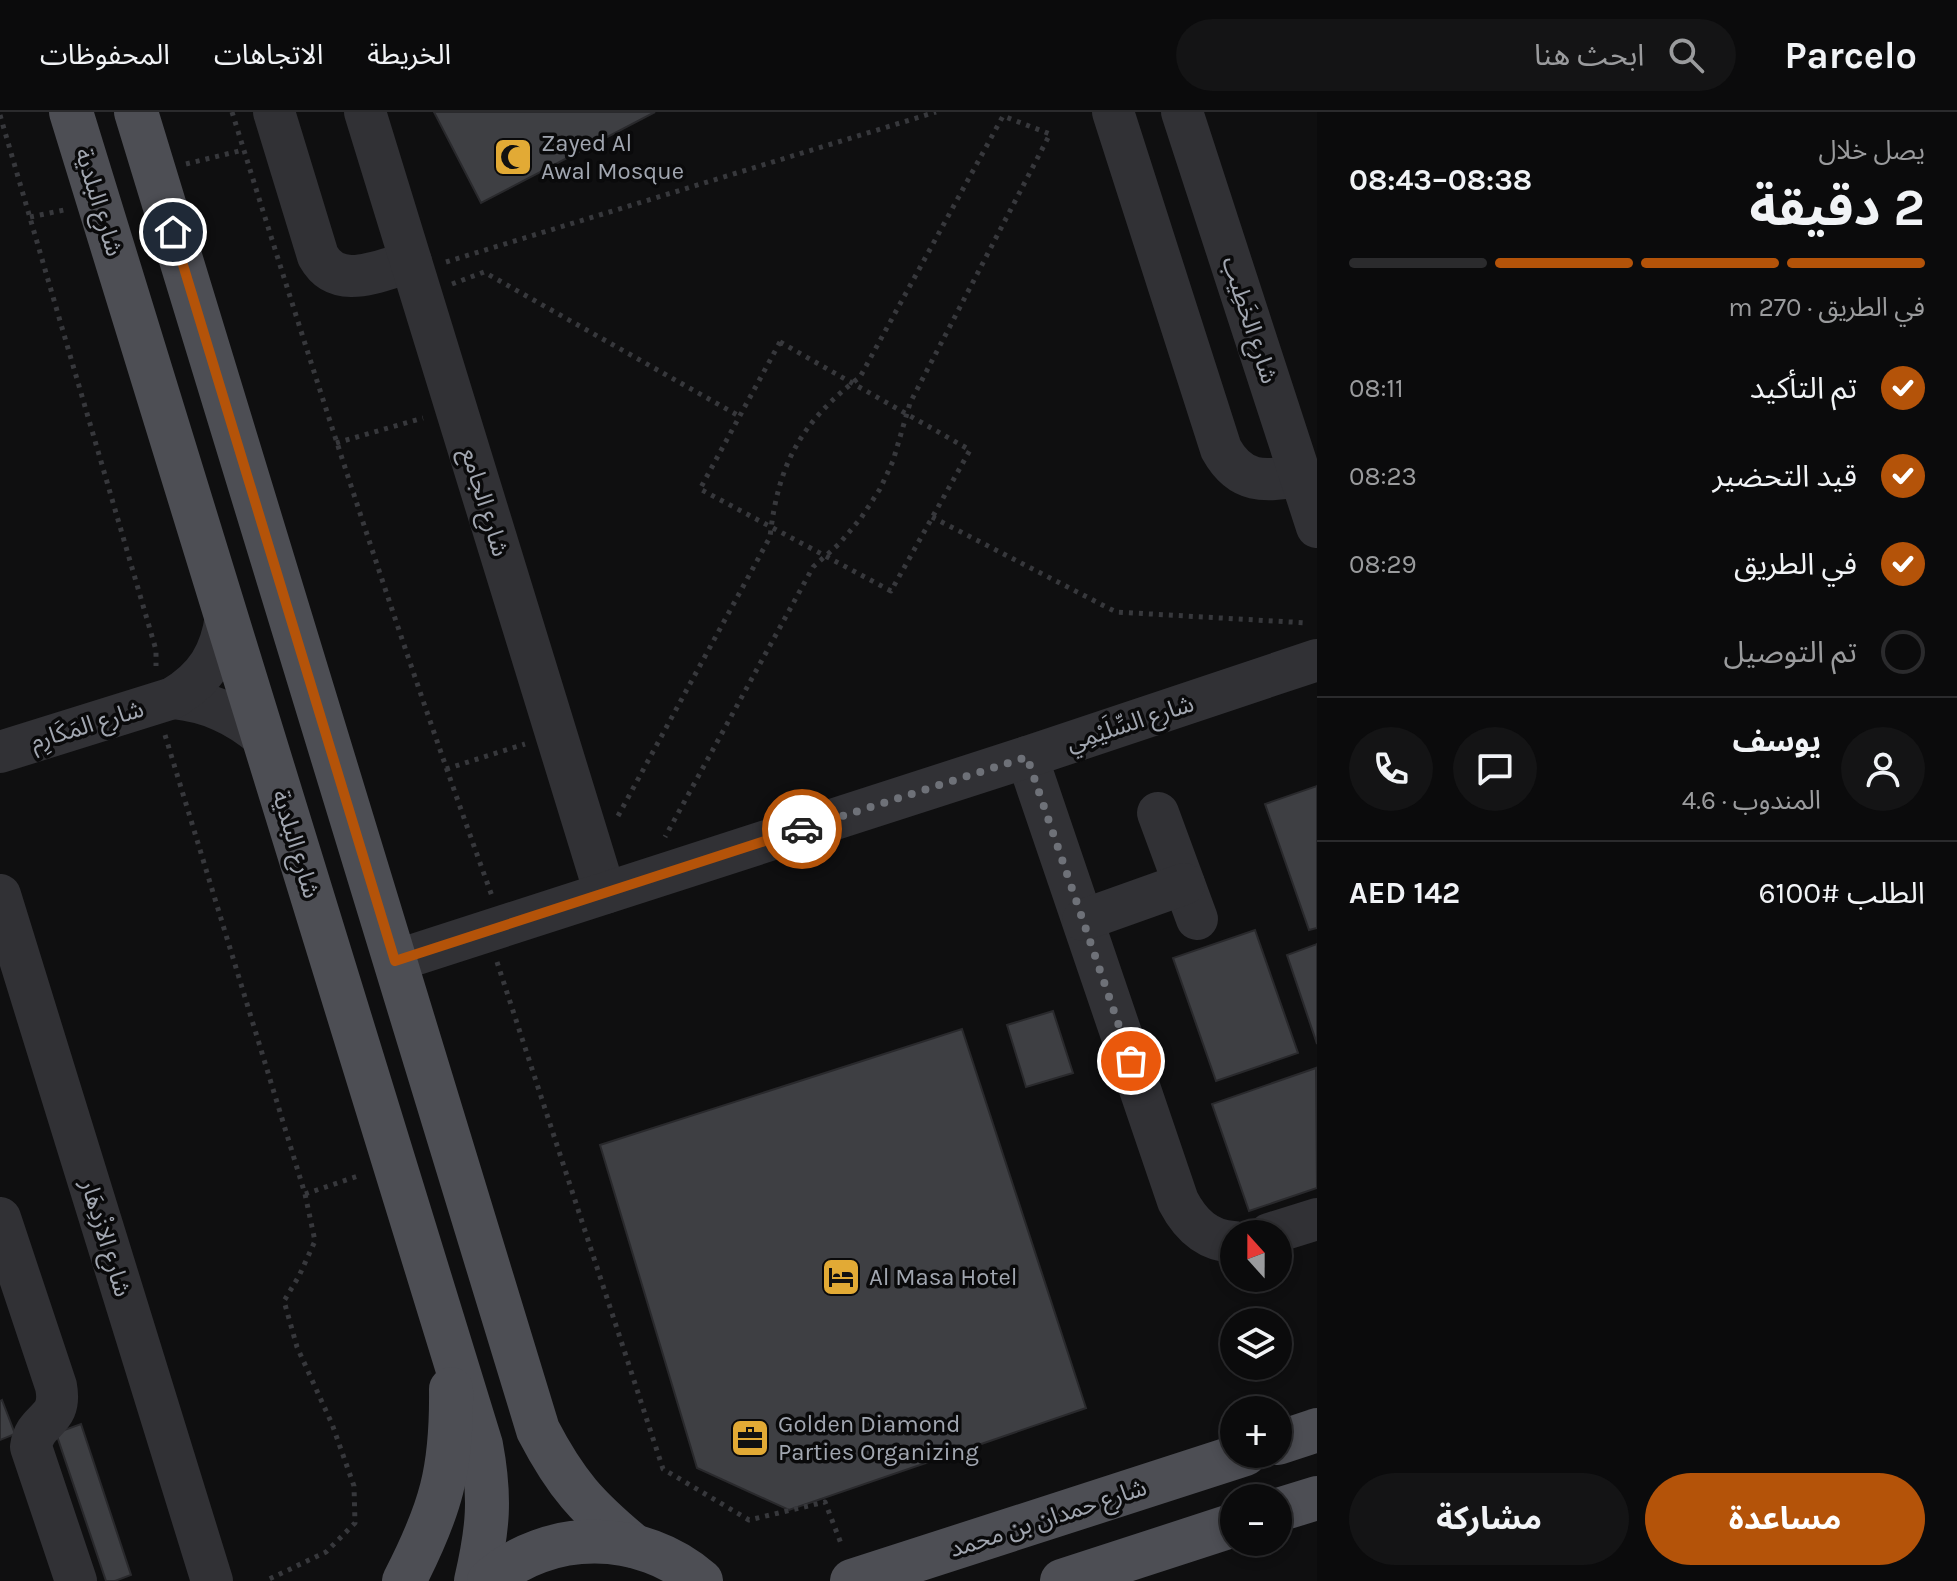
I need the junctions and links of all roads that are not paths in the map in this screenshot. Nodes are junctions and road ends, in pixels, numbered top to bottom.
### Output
1 (71, 112) edge
2 (136, 112) edge
3 (274, 112) edge
4 (365, 112) edge
5 (1113, 112) edge
6 (1182, 112) edge
7 (415, 276) junction
8 (1300, 476) junction
9 (1317, 527) edge
10 (226, 616) junction
11 (1317, 660) edge
12 (165, 701) junction
13 (263, 737) junction
14 (0, 752) edge
15 (1027, 757) junction
16 (1158, 813) dead end
17 (614, 878) junction
18 (0, 895) edge
19 (1083, 920) junction
20 (395, 961) junction
21 (12, 979) edge
22 (0, 1218) edge
23 (1317, 1219) edge
24 (1292, 1227) edge
25 (1220, 1239) edge
26 (450, 1346) junction
27 (1317, 1430) edge
28 (1292, 1438) edge
29 (1220, 1462) edge
30 (1317, 1498) edge
31 (1292, 1506) edge
32 (1220, 1530) edge
33 (634, 1546) junction
34 (695, 1576) edge
35 (76, 1581) edge
36 (212, 1581) edge
37 (404, 1581) edge
38 (476, 1581) edge
39 (489, 1581) edge
40 (730, 1581) edge
41 (852, 1581) edge
42 (1062, 1581) edge

1 - 10 main road, شارع البلدية
2 - 20 main road
3 - 7 street
4 - 7 street, شارع الجامع
5 - 8 street
6 - 8 street, شارع الخَطِيب
7 - 17 street, شارع الجامع
8 - 9 street, شارع الخَطِيب
10 - 12 street, شارع المَكَارِم
10 - 13 main road, شارع البلدية
11 - 15 street, شارع السِّلَيْمِي
12 - 13 street, شارع المَكَارِم
12 - 14 street, شارع المَكَارِم
13 - 26 main road, شارع البلدية
15 - 17 street, شارع السِّلَيْمِي
15 - 19 street
16 - 19 street
17 - 20 street, شارع السِّلَيْمِي
18 - 21 street, شارع الازْدِهَار
19 - 25 street
20 - 33 main road
21 - 36 street, شارع الازْدِهَار
22 - 35 street
23 - 24 street
26 - 37 main road
26 - 38 main road, شارع البلدية
27 - 28 main road
29 - 41 main road, شارع حمدان بن محمد
30 - 31 main road
32 - 42 main road
33 - 34 main road
33 - 39 main road
34 - 40 main road

